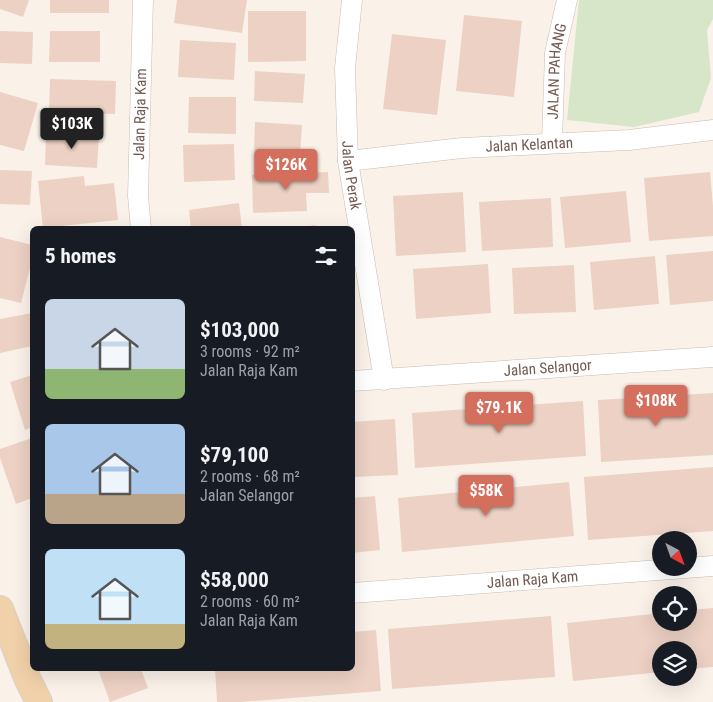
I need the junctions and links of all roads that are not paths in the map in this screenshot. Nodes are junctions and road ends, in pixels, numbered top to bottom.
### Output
1 (143, 0) edge
2 (352, 0) edge
3 (567, 0) edge
4 (713, 130) edge
5 (552, 142) junction
6 (348, 161) junction
7 (141, 226) edge
8 (713, 357) edge
9 (384, 380) junction
10 (355, 381) edge
11 (713, 566) edge
12 (355, 592) edge
13 (0, 609) edge
14 (40, 702) edge

1 - 7 street, Jalan Raja Kam
2 - 6 street, Jalan Perak
3 - 5 street, JALAN PAHANG
4 - 5 street, Jalan Kelantan
5 - 6 street, Jalan Kelantan
6 - 9 street, Jalan Perak
8 - 9 street, Jalan Selangor
9 - 10 street, Jalan Selangor
11 - 12 street, Jalan Raja Kam
13 - 14 main road

